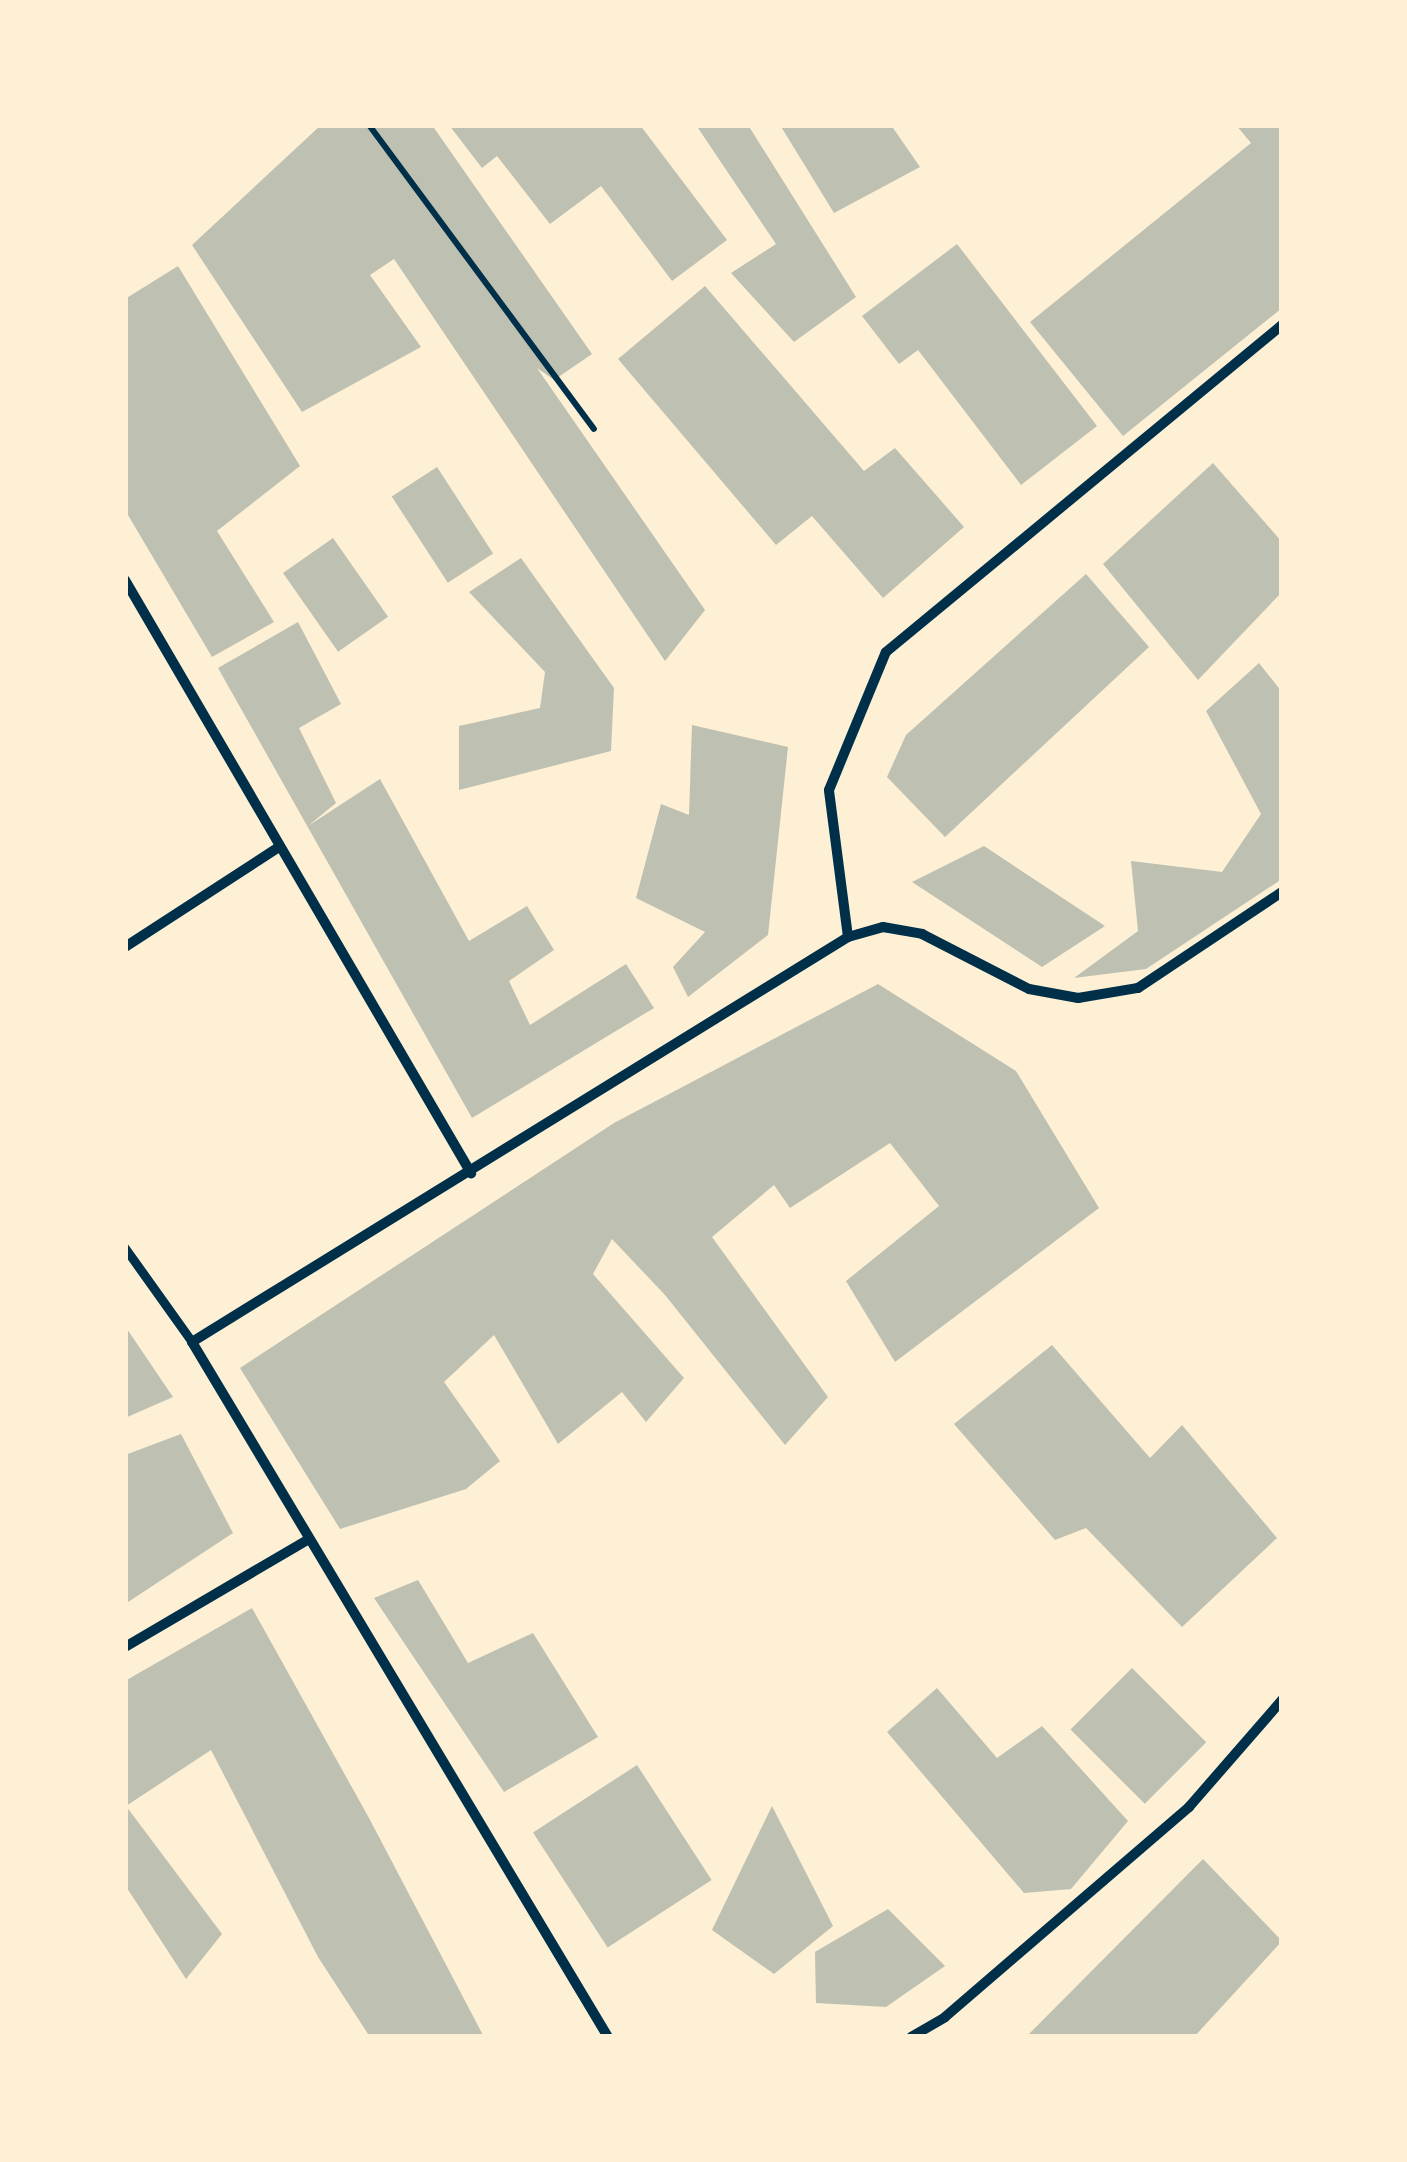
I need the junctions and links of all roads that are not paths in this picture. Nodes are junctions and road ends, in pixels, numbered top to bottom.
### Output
1 (1282, 325) edge
2 (125, 580) edge
3 (279, 848) junction
4 (1282, 892) edge
5 (848, 936) junction
6 (125, 947) edge
7 (365, 993) junction
8 (354, 1000) dead end
9 (471, 1173) junction
10 (125, 1248) edge
11 (192, 1342) junction
12 (306, 1540) junction
13 (125, 1647) edge
14 (1282, 1700) edge
15 (608, 2037) edge
16 (911, 2037) edge

1 - 5 street
2 - 3 street
3 - 6 street
3 - 7 street
4 - 5 street
5 - 9 street
7 - 8 street
7 - 9 street
9 - 11 street
10 - 11 street
11 - 12 street
12 - 13 street
12 - 15 street
14 - 16 street

